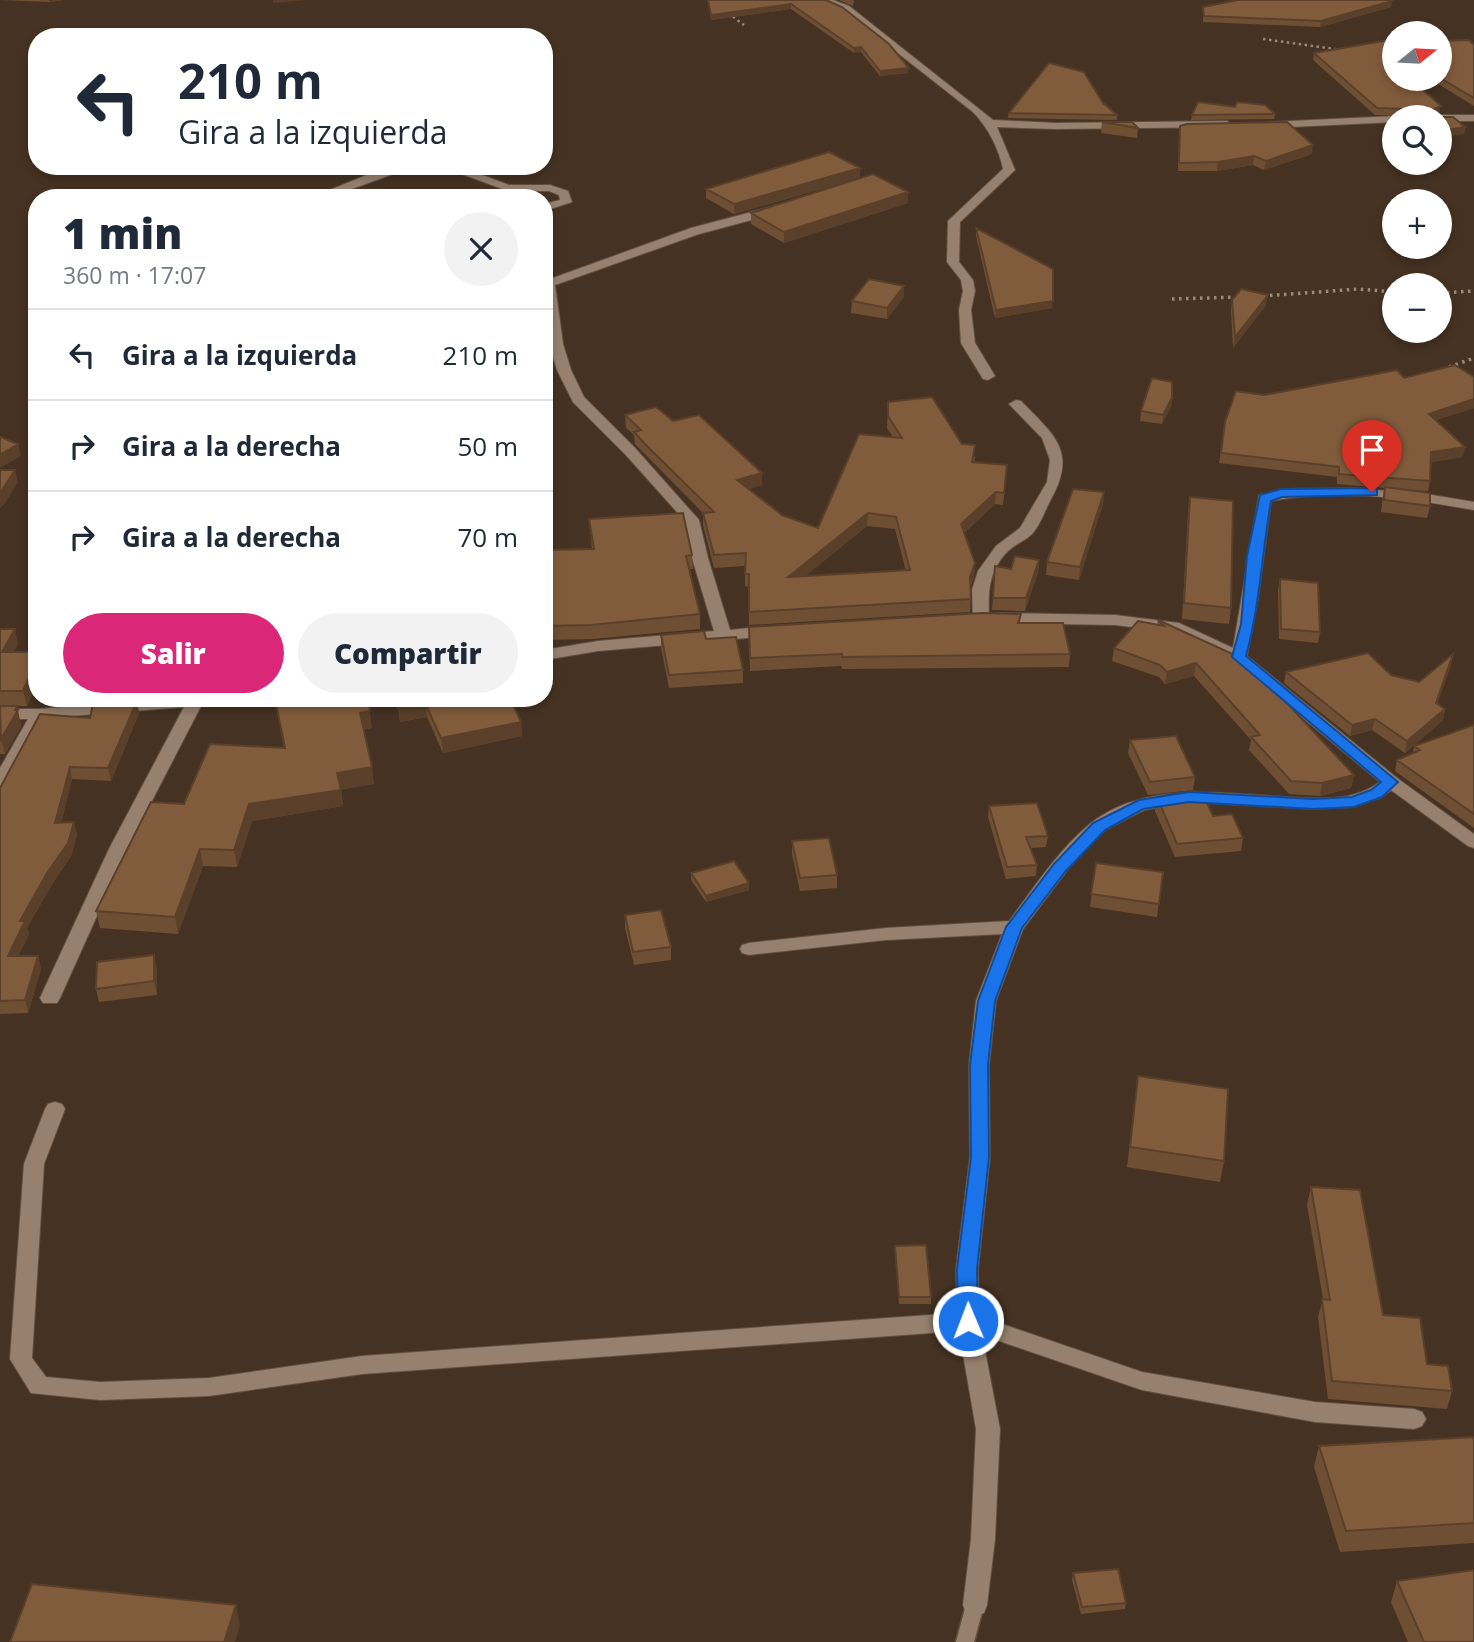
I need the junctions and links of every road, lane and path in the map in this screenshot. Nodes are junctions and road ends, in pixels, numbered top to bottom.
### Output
1 (824, 0) edge
2 (724, 11) edge
3 (744, 25) dead end
4 (1263, 40) dead end
5 (1343, 50) edge
6 (1452, 118) edge
7 (1474, 118) edge
8 (1382, 120) edge
9 (990, 123) junction
10 (1234, 124) edge
11 (1258, 124) edge
12 (376, 175) edge
13 (474, 175) edge
14 (340, 189) edge
15 (553, 189) edge
16 (553, 189) edge
17 (553, 206) edge
18 (788, 206) edge
19 (553, 278) edge
20 (1382, 291) edge
21 (1474, 291) edge
22 (1452, 292) edge
23 (1247, 296) edge
24 (1260, 296) edge
25 (1172, 299) dead end
26 (553, 328) edge
27 (1474, 358) edge
28 (1440, 370) edge
29 (988, 376) dead end
30 (1016, 404) dead end
31 (1474, 506) edge
32 (791, 630) edge
33 (723, 634) junction
34 (553, 654) edge
35 (1239, 657) junction
36 (138, 707) edge
37 (192, 707) edge
38 (0, 714) edge
39 (39, 714) junction
40 (1391, 782) junction
41 (0, 783) edge
42 (1474, 842) edge
43 (1014, 927) junction
44 (749, 949) dead end
45 (50, 998) dead end
46 (55, 1109) dead end
47 (968, 1321) junction
48 (1415, 1419) dead end
49 (975, 1605) joint
50 (965, 1642) edge

1 - 9 street
2 - 3 path
4 - 5 path
6 - 7 street
8 - 11 street
9 - 10 street
9 - 29 street
12 - 14 street
13 - 15 street
16 - 17 street
18 - 19 street
20 - 24 path
21 - 22 path
23 - 25 path
26 - 33 street
27 - 28 path
30 - 35 street
31 - 35 street
32 - 33 street
33 - 34 street
35 - 40 street
36 - 39 street
37 - 45 street
38 - 39 street
39 - 41 street
40 - 42 street
40 - 43 street
43 - 44 street
43 - 47 street
46 - 47 street
47 - 48 street
47 - 49 street
49 - 50 lane

